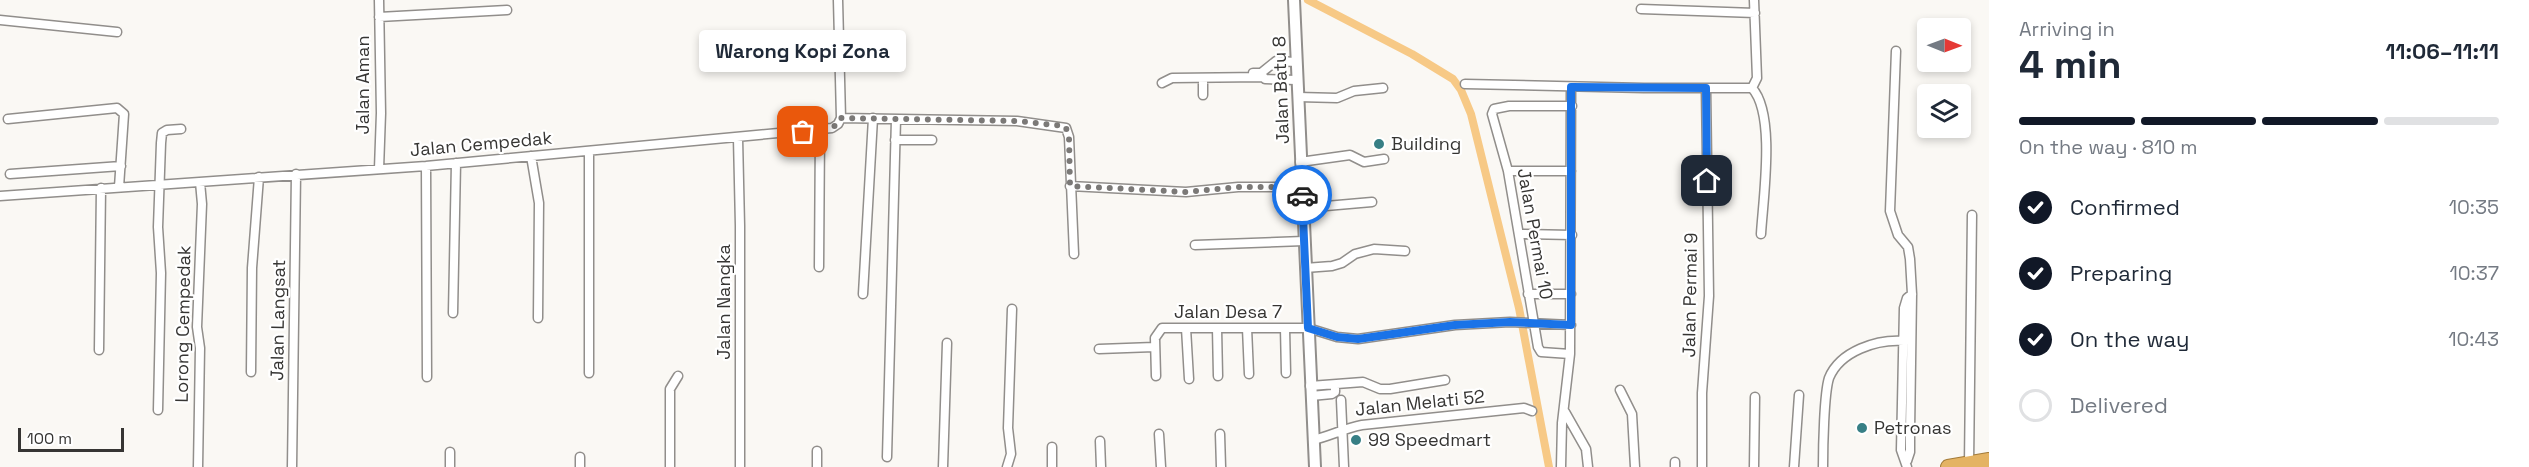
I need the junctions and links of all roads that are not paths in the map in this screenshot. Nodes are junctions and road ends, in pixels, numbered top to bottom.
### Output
1 (379, 0) edge
2 (838, 0) edge
3 (1293, 0) edge
4 (1754, 0) edge
5 (1641, 9) dead end
6 (507, 10) dead end
7 (1755, 14) junction
8 (385, 16) junction
9 (0, 20) edge
10 (117, 32) dead end
11 (1896, 51) dead end
12 (1296, 62) junction
13 (1230, 73) dead end
14 (1262, 75) junction
15 (1203, 78) junction
16 (1297, 80) junction
17 (1162, 83) dead end
18 (1465, 84) dead end
19 (1571, 87) junction
20 (1383, 88) dead end
21 (1706, 88) junction
22 (1752, 88) junction
23 (1203, 95) dead end
24 (1298, 97) junction
25 (1572, 106) junction
26 (841, 118) junction
27 (873, 118) junction
28 (8, 119) dead end
29 (896, 119) junction
30 (182, 129) dead end
31 (820, 130) junction
32 (738, 138) junction
33 (895, 140) junction
34 (932, 140) dead end
35 (589, 151) junction
36 (531, 156) junction
37 (1384, 159) dead end
38 (1300, 162) junction
39 (456, 163) junction
40 (121, 166) junction
41 (426, 166) junction
42 (379, 169) junction
43 (1508, 171) junction
44 (1571, 171) junction
45 (10, 174) dead end
46 (296, 174) junction
47 (259, 177) junction
48 (200, 182) junction
49 (161, 184) junction
50 (1070, 186) junction
51 (119, 187) junction
52 (1302, 187) junction
53 (101, 188) junction
54 (0, 196) edge
55 (1372, 202) dead end
56 (1303, 208) junction
57 (1972, 215) dead end
58 (1520, 234) junction
59 (1761, 234) dead end
60 (1572, 235) junction
61 (1304, 241) junction
62 (1195, 244) dead end
63 (1405, 251) dead end
64 (1074, 254) dead end
65 (819, 267) dead end
66 (1305, 268) junction
67 (863, 294) dead end
68 (1528, 294) junction
69 (1571, 294) junction
70 (1912, 294) junction
71 (1012, 309) dead end
72 (453, 313) dead end
73 (538, 318) dead end
74 (1531, 323) junction
75 (1571, 325) junction
76 (1186, 328) junction
77 (1217, 328) junction
78 (1248, 328) junction
79 (1285, 328) junction
80 (1308, 328) junction
81 (1904, 341) junction
82 (946, 344) dead end
83 (1154, 347) junction
84 (1099, 349) dead end
85 (99, 350) dead end
86 (1570, 354) junction
87 (251, 372) dead end
88 (589, 373) dead end
89 (1286, 373) dead end
90 (1249, 374) dead end
91 (678, 376) dead end
92 (1156, 376) dead end
93 (1218, 376) dead end
94 (427, 377) dead end
95 (1189, 379) dead end
96 (1445, 381) dead end
97 (1620, 390) dead end
98 (1310, 391) junction
99 (1799, 395) dead end
100 (1755, 397) dead end
101 (1341, 400) dead end
102 (158, 410) dead end
103 (1532, 411) dead end
104 (1565, 412) junction
105 (1342, 432) junction
106 (1160, 434) dead end
107 (1220, 434) dead end
108 (1313, 440) junction
109 (1100, 441) dead end
110 (1052, 447) dead end
111 (817, 451) dead end
112 (450, 452) dead end
113 (580, 457) dead end
114 (887, 457) dead end
115 (1989, 460) edge
116 (1907, 464) edge
117 (1969, 464) junction
118 (198, 467) edge
119 (292, 467) edge
120 (450, 467) edge
121 (580, 467) edge
122 (670, 467) edge
123 (740, 467) edge
124 (817, 467) edge
125 (943, 467) edge
126 (1007, 467) edge
127 (1052, 467) edge
128 (1101, 467) edge
129 (1161, 467) edge
130 (1221, 467) edge
131 (1314, 467) edge
132 (1344, 467) edge
133 (1561, 467) edge
134 (1588, 467) edge
135 (1635, 467) edge
136 (1702, 467) edge
137 (1754, 467) edge
138 (1794, 467) edge
139 (1823, 467) edge
140 (1948, 467) edge

1 - 8 street, Jalan Aman
2 - 26 street
3 - 12 street, Jalan Batu 8
4 - 7 street
5 - 7 street
6 - 8 street
7 - 22 street
8 - 42 street, Jalan Aman
9 - 10 street
11 - 70 street
12 - 14 street
12 - 16 street, Jalan Batu 8
13 - 14 street
14 - 15 street
14 - 16 street
15 - 17 street
15 - 23 street
16 - 24 street, Jalan Batu 8
18 - 19 street
19 - 21 street
19 - 25 street
20 - 24 street
21 - 22 street
21 - 136 street, Jalan Permai 9
22 - 59 street
24 - 38 street, Jalan Batu 8
25 - 43 street, Jalan Permai 10
25 - 44 street
26 - 27 street
26 - 31 street, Jalan Cempedak
27 - 29 street
27 - 67 street
28 - 40 street
29 - 33 street
29 - 50 street
30 - 49 street
31 - 32 street, Jalan Cempedak
31 - 65 street
32 - 35 street, Jalan Cempedak
32 - 123 street, Jalan Nangka
33 - 34 street
33 - 114 street
35 - 36 street, Jalan Cempedak
35 - 88 street
36 - 39 street, Jalan Cempedak
36 - 73 street
37 - 38 street
38 - 52 street, Jalan Batu 8
39 - 41 street, Jalan Cempedak
39 - 72 street
40 - 45 street
40 - 51 street
41 - 42 street, Jalan Cempedak
41 - 94 street
42 - 46 street, Jalan Cempedak
43 - 44 street
43 - 58 street, Jalan Permai 10
44 - 60 street
46 - 47 street, Jalan Cempedak
46 - 119 street, Jalan Langsat
47 - 48 street, Jalan Cempedak
47 - 87 street
48 - 49 street, Jalan Cempedak
48 - 118 street, Lorong Cempedak
49 - 51 street, Jalan Cempedak
49 - 102 street
50 - 52 street
50 - 64 street
51 - 53 street, Jalan Cempedak
52 - 56 street, Jalan Batu 8
53 - 54 street, Jalan Cempedak
53 - 85 street
55 - 56 street
56 - 61 street, Jalan Batu 8
57 - 117 street
58 - 60 street
58 - 68 street, Jalan Permai 10
60 - 69 street
61 - 62 street
61 - 66 street, Jalan Batu 8
63 - 66 street
66 - 80 street, Jalan Batu 8
68 - 69 street
68 - 74 street, Jalan Permai 10
69 - 75 street
70 - 81 street
70 - 116 street
71 - 126 street
74 - 75 street, Jalan Desa 7
74 - 80 street, Jalan Desa 7
74 - 86 street, Jalan Permai 10
75 - 86 street
76 - 77 street, Jalan Desa 7
76 - 83 street, Jalan Desa 7
76 - 95 street
77 - 78 street, Jalan Desa 7
77 - 93 street
78 - 79 street, Jalan Desa 7
78 - 90 street
79 - 80 street, Jalan Desa 7
79 - 89 street
80 - 98 street, Jalan Batu 8
81 - 116 street
81 - 139 street
82 - 125 street
83 - 84 street
83 - 92 street
86 - 104 street
91 - 122 street
96 - 98 street
97 - 135 street
98 - 108 street, Jalan Batu 8
99 - 138 street
100 - 137 street
101 - 105 street
103 - 105 street, Jalan Melati 52
104 - 133 street
104 - 134 street
105 - 108 street, Jalan Melati 52
105 - 132 street
106 - 129 street
107 - 130 street
108 - 131 street, Jalan Batu 8
109 - 128 street
110 - 127 street
111 - 124 street
112 - 120 street
113 - 121 street
115 - 117 highway
117 - 140 highway

